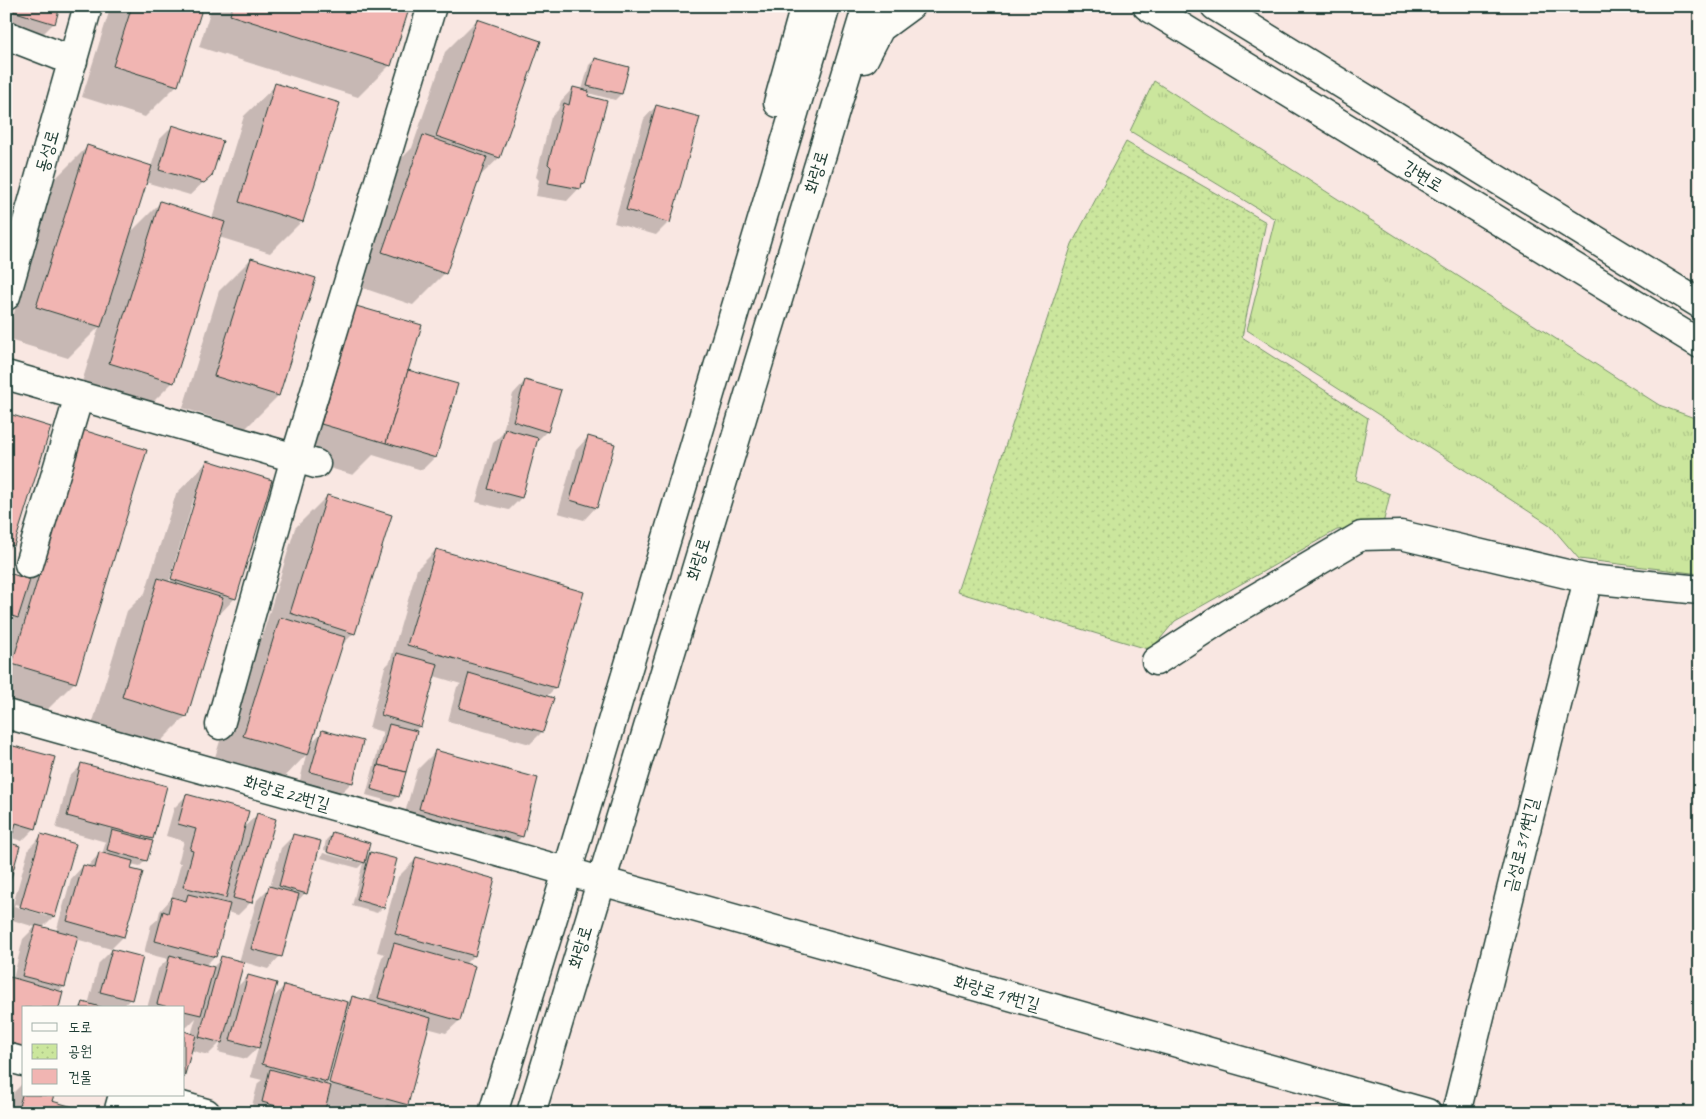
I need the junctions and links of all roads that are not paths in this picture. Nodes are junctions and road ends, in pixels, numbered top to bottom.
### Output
1 (88, 6) edge
2 (432, 6) edge
3 (805, 6) edge
4 (826, 6) edge
5 (867, 6) edge
6 (910, 6) edge
7 (1147, 6) edge
8 (1215, 6) edge
9 (6, 35) edge
10 (73, 61) junction
11 (830, 128) junction
12 (780, 161) junction
13 (6, 296) edge
14 (1700, 304) edge
15 (1700, 344) edge
16 (6, 375) edge
17 (79, 396) junction
18 (305, 461) junction
19 (29, 564) dead end
20 (1588, 578) junction
21 (1700, 590) edge
22 (1156, 661) dead end
23 (6, 714) edge
24 (220, 725) dead end
25 (568, 872) junction
26 (599, 881) junction
27 (6, 1057) edge
28 (22, 1061) edge
29 (123, 1096) edge
30 (146, 1096) edge
31 (118, 1113) edge
32 (206, 1113) edge
33 (493, 1113) edge
34 (530, 1113) edge
35 (1428, 1113) edge
36 (1456, 1113) edge

1 - 10 street, 동성로
2 - 18 street
3 - 12 street
4 - 12 street, 화랑로
5 - 11 street, 화랑로
6 - 11 street
7 - 15 street, 강변로
8 - 14 street, 강변로
9 - 10 street
10 - 13 street, 동성로
11 - 26 street, 화랑로
12 - 25 street, 화랑로
16 - 17 street
17 - 18 street
17 - 19 street
18 - 24 street
20 - 21 street
20 - 22 street
20 - 36 street, 금성로319번길
23 - 25 street, 화랑로22번길
25 - 26 street, 화랑로19번길
25 - 33 street, 화랑로
26 - 34 street, 화랑로
26 - 35 street, 화랑로19번길
27 - 28 street
29 - 31 street
30 - 32 street

